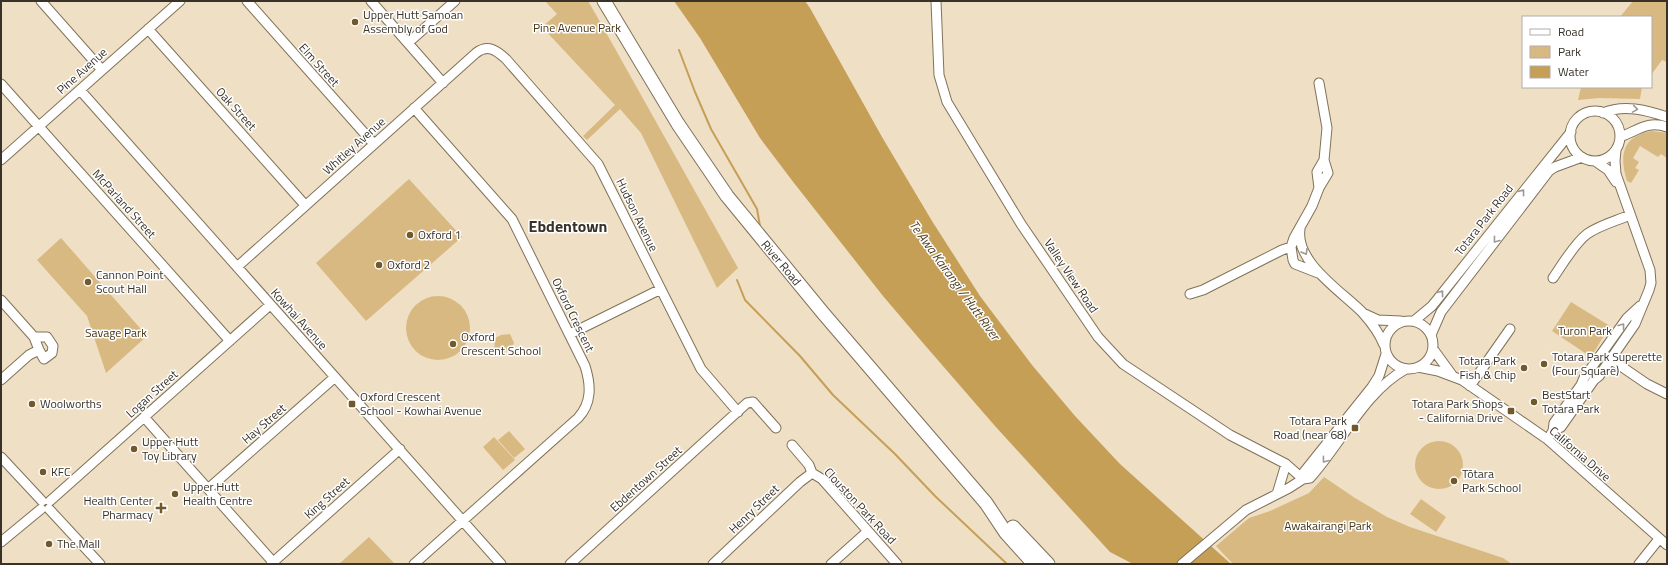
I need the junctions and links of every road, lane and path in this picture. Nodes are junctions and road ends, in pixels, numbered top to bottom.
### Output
1 (41, 1) edge
2 (180, 1) edge
3 (247, 1) edge
4 (371, 1) edge
5 (455, 1) edge
6 (604, 1) edge
7 (936, 1) edge
8 (148, 29) junction
9 (408, 43) junction
10 (490, 48) joint
11 (102, 70) junction
12 (443, 83) junction
13 (1319, 83) dead end
14 (1, 84) edge
15 (80, 90) junction
16 (414, 108) junction
17 (1603, 113) junction
18 (1667, 117) edge
19 (39, 126) junction
20 (1667, 127) edge
21 (1571, 132) junction
22 (1620, 137) junction
23 (374, 144) junction
24 (1616, 150) junction
25 (1582, 157) junction
26 (1, 160) edge
27 (1595, 161) junction
28 (1623, 196) junction
29 (305, 205) junction
30 (1630, 215) junction
31 (1300, 229) junction
32 (1291, 247) junction
33 (237, 266) junction
34 (1318, 273) junction
35 (1552, 278) dead end
36 (661, 289) junction
37 (1190, 294) dead end
38 (1, 300) edge
39 (1643, 303) junction
40 (270, 305) junction
41 (1362, 312) junction
42 (1401, 321) junction
43 (1414, 321) junction
44 (1510, 329) dead end
45 (570, 334) junction
46 (1431, 335) junction
47 (34, 337) junction
48 (230, 341) junction
49 (1385, 349) junction
50 (1433, 349) junction
51 (39, 350) junction
52 (1602, 353) junction
53 (1611, 360) junction
54 (1418, 367) junction
55 (1406, 369) junction
56 (1452, 375) junction
57 (335, 377) junction
58 (1, 380) edge
59 (1470, 386) junction
60 (1667, 394) edge
61 (738, 412) junction
62 (144, 417) junction
63 (776, 428) dead end
64 (1553, 431) junction
65 (1547, 439) junction
66 (792, 445) dead end
67 (400, 450) junction
68 (1, 457) edge
69 (1286, 464) junction
70 (812, 473) junction
71 (1303, 479) junction
72 (208, 489) junction
73 (1277, 494) junction
74 (986, 503) junction
75 (45, 505) junction
76 (463, 520) junction
77 (868, 530) junction
78 (1, 542) edge
79 (1663, 542) edge
80 (272, 563) edge
81 (100, 564) edge
82 (414, 564) edge
83 (501, 564) edge
84 (570, 564) edge
85 (713, 564) edge
86 (831, 564) edge
87 (897, 564) edge
88 (1034, 564) edge
89 (1048, 564) edge
90 (1182, 564) edge
91 (1638, 564) edge

1 - 11 street
2 - 8 street, Pine Avenue
3 - 23 street, Elm Street
4 - 9 street
5 - 9 street
6 - 74 highway, River Road
7 - 69 street, Valley View Road
8 - 11 street, Pine Avenue
8 - 29 street, Oak Street
9 - 12 street
10 - 12 street, Whitley Avenue
10 - 36 street, Hudson Avenue
11 - 15 street, Pine Avenue
12 - 16 street, Whitley Avenue
13 - 31 street
14 - 19 street, McParland Street
15 - 19 street, Pine Avenue
15 - 33 street, Kowhai Avenue
16 - 23 street, Whitley Avenue
16 - 45 street, Oxford Crescent
17 -> 18 street
17 - 21 street
17 - 22 street
19 - 26 street, Pine Avenue
19 - 48 street, McParland Street
20 - 22 street
21 - 25 street
43 -> 21 street, Totara Park Road
22 - 24 street
23 - 29 street, Whitley Avenue
24 - 27 street
24 - 28 street
25 - 27 street
25 -> 46 street, Totara Park Road
27 - 28 street
28 - 30 street
29 - 33 street, Whitley Avenue
30 - 35 street
30 - 39 street
31 - 32 street
31 -> 34 street
32 - 34 street
32 - 37 street
33 - 40 street, Kowhai Avenue
34 - 41 street
36 - 45 street
36 - 61 street, Hudson Avenue
38 - 47 street
52 -> 39 street
39 - 53 street
40 - 48 street, Logan Street
40 - 57 street, Kowhai Avenue
41 - 42 street
41 - 49 street
42 - 43 street
42 - 49 street
43 - 46 street
44 - 59 street
45 - 76 street, Oxford Crescent
46 - 50 street
47 - 51 street
47 - 51 street
48 - 62 street, Logan Street
49 - 55 street
49 - 71 street
50 - 54 street
50 - 56 street, California Drive
51 - 58 street
52 - 53 street
52 - 64 street
53 - 60 street
53 - 64 street
54 - 55 street
54 - 56 street, California Drive
55 -> 71 street
56 - 59 street, California Drive
57 - 67 street, Kowhai Avenue
57 - 72 street, Hay Street
59 - 65 street, California Drive
61 - 63 street, Ebdentown Street
61 - 84 street, Ebdentown Street
62 - 72 street
62 - 75 street, Logan Street
64 - 65 street
65 - 79 street, California Drive
66 - 70 street, Clouston Park Road
67 - 76 street, Kowhai Avenue
67 - 80 street, King Street
68 - 75 street
69 - 71 street, Valley View Road
69 - 73 street
70 - 77 street, Clouston Park Road
70 - 85 street, Henry Street
71 - 73 street
72 - 80 street
73 - 90 street
74 - 88 highway, River Road
74 - 89 highway, River Road
75 - 78 street, Logan Street
75 - 81 street
76 - 82 street, Oxford Crescent
76 - 83 street, Kowhai Avenue
77 - 86 street
77 - 87 street, Clouston Park Road
79 - 91 street

